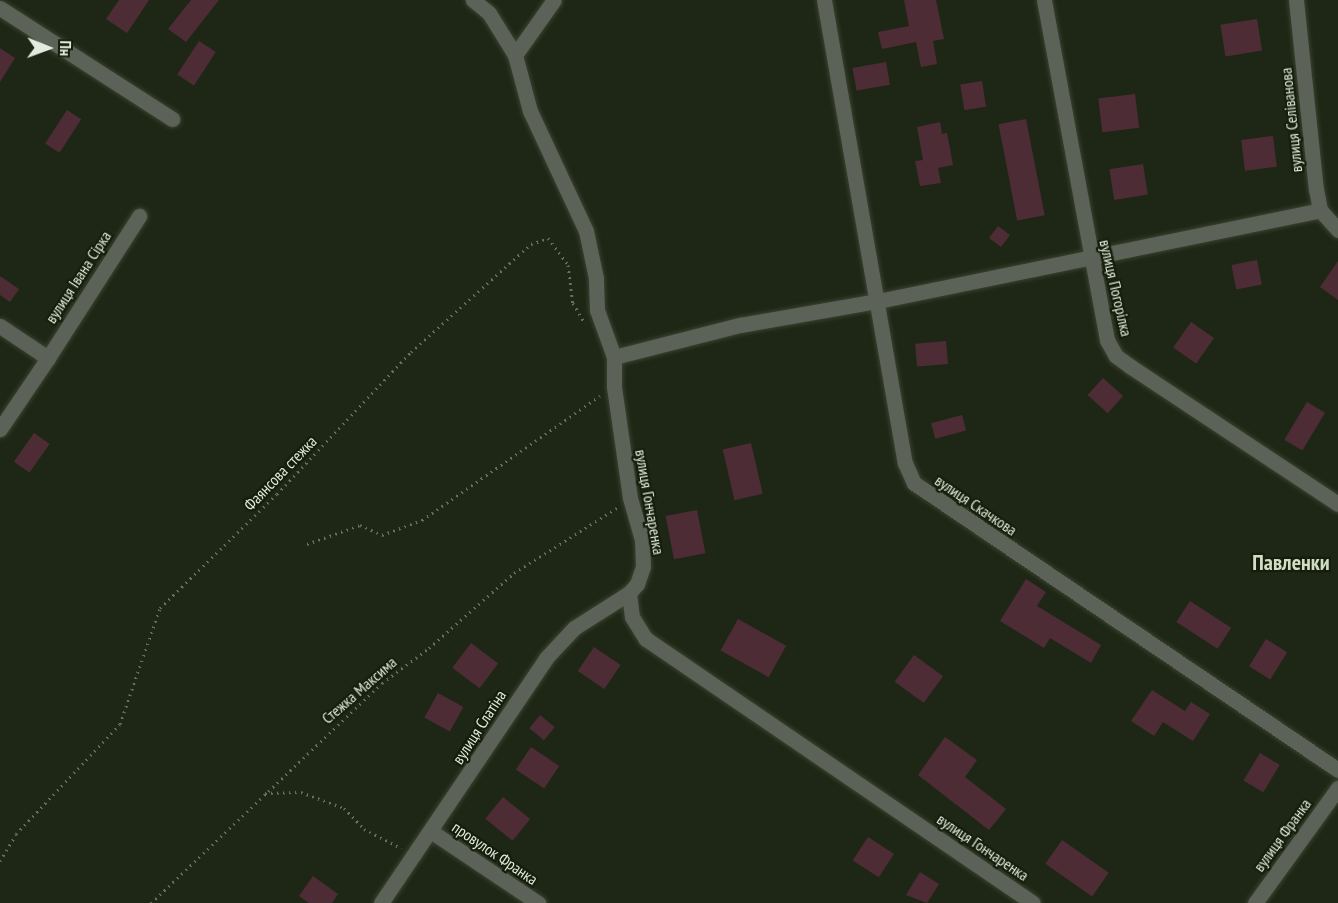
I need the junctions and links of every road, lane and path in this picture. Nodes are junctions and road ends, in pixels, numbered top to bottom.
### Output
1 (473, 0) edge
2 (554, 0) edge
3 (824, 0) edge
4 (1044, 0) edge
5 (1296, 0) edge
6 (0, 8) edge
7 (515, 55) junction
8 (172, 119) dead end
9 (1320, 210) junction
10 (139, 216) dead end
11 (1338, 230) edge
12 (1090, 259) junction
13 (878, 301) junction
14 (0, 326) edge
15 (611, 350) junction
16 (48, 358) junction
17 (614, 387) junction
18 (0, 429) edge
19 (630, 498) junction
20 (1338, 504) edge
21 (307, 544) dead end
22 (629, 593) junction
23 (1338, 770) edge
24 (1338, 788) edge
25 (265, 794) junction
26 (432, 832) junction
27 (421, 849) junction
28 (0, 861) edge
29 (151, 903) edge
30 (381, 903) edge
31 (538, 903) edge
32 (1033, 903) edge
33 (1255, 903) edge

1 - 7 street, вулиця Гончаренка
2 - 7 street
3 - 13 street, вулиця Скачкова
4 - 12 street, вулиця Погорілка
5 - 9 street, вулиця Селіванова
6 - 8 street
7 - 15 street, вулиця Гончаренка
9 - 11 street
9 - 12 street
10 - 16 street, вулиця Івана Сірка
12 - 13 street
12 - 20 street, вулиця Погорілка
13 - 15 street
13 - 23 street, вулиця Скачкова
14 - 16 street
15 - 17 street, вулиця Гончаренка
15 - 28 path, Фаянсова стежка
16 - 18 street, вулиця Івана Сірка
17 - 19 street, вулиця Гончаренка
17 - 21 path
19 - 22 street, вулиця Гончаренка
19 - 25 path, Стежка Максима
22 - 26 street, вулиця Слатіна
22 - 32 street, вулиця Гончаренка
24 - 33 street, вулиця Франка
25 - 27 path
25 - 29 path, Стежка Максима
26 - 27 street, вулиця Слатіна
26 - 31 street, провулок Франка
27 - 30 street, вулиця Слатіна

